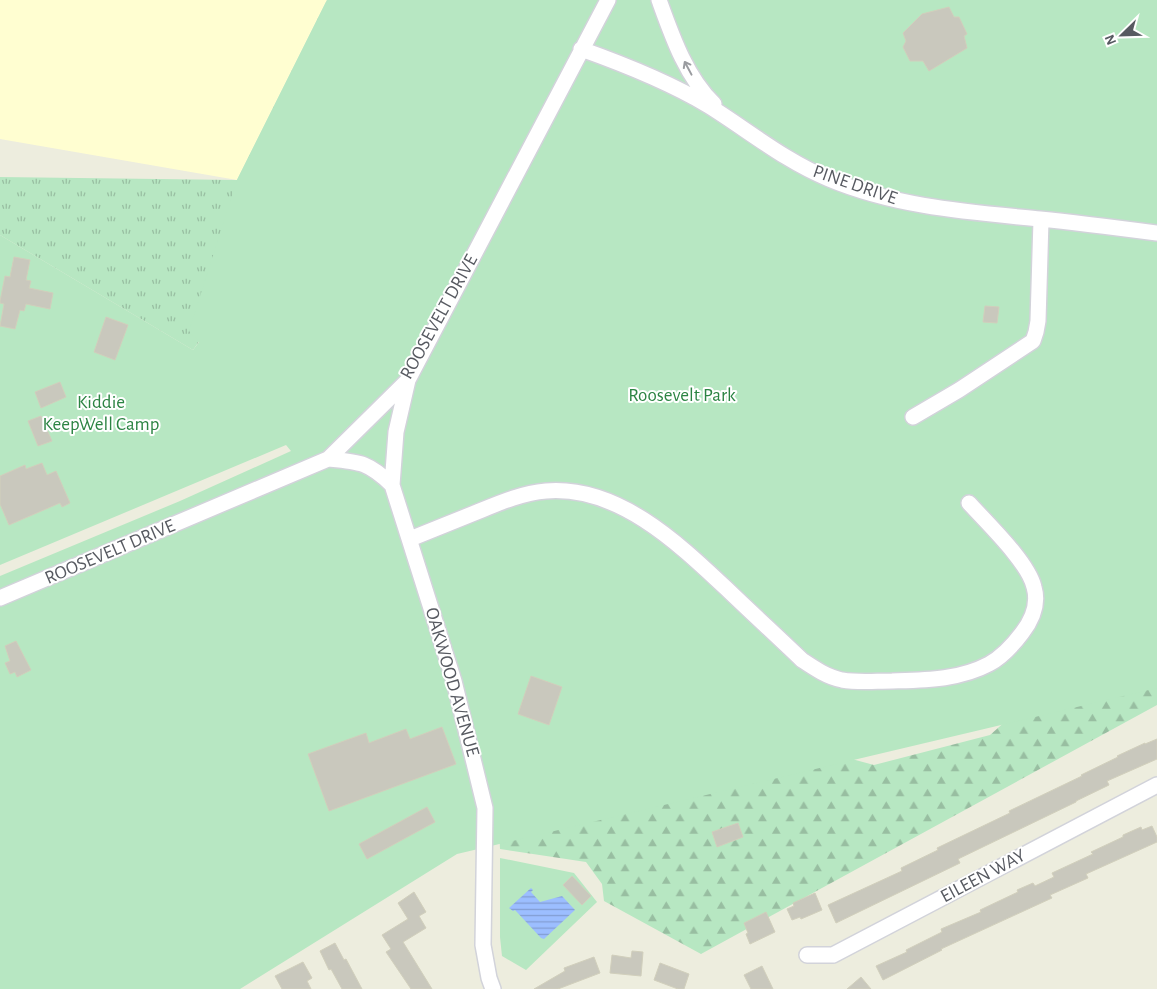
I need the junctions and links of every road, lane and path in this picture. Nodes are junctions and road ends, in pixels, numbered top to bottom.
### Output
1 (608, 0) edge
2 (660, 0) edge
3 (582, 49) junction
4 (730, 119) junction
5 (1041, 220) junction
6 (1157, 233) edge
7 (408, 380) junction
8 (913, 417) dead end
9 (328, 459) junction
10 (392, 485) junction
11 (969, 503) dead end
12 (410, 539) junction
13 (0, 598) edge
14 (1157, 785) edge
15 (807, 955) dead end
16 (493, 989) edge

1 - 3 street, ROOSEVELT DRIVE
4 -> 2 street
3 - 4 street, PINE DRIVE
3 - 7 street, ROOSEVELT DRIVE
4 - 5 street, PINE DRIVE
5 - 6 street, PINE DRIVE
5 - 8 street
7 - 9 street, ROOSEVELT DRIVE
7 - 10 street, OAKWOOD AVENUE
9 - 10 street
9 - 13 street, ROOSEVELT DRIVE
10 - 12 street, OAKWOOD AVENUE
11 - 12 street
12 - 16 street, OAKWOOD AVENUE
14 - 15 street, EILEEN WAY

